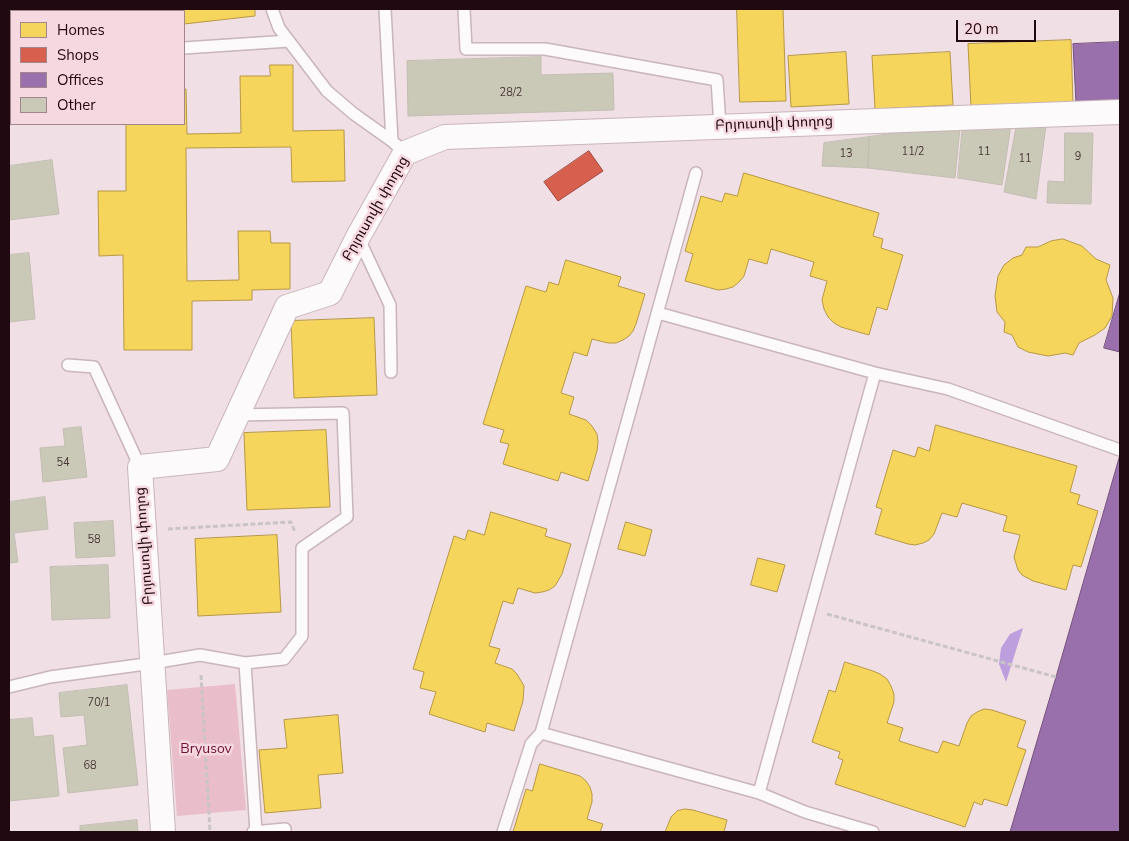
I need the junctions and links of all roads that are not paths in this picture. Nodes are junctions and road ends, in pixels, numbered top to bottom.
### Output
1 (272, 9) edge
2 (385, 9) edge
3 (464, 9) edge
4 (288, 41) junction
5 (185, 48) edge
6 (1120, 112) edge
7 (720, 126) junction
8 (398, 147) junction
9 (696, 173) dead end
10 (358, 237) junction
11 (658, 313) junction
12 (68, 365) dead end
13 (391, 372) dead end
14 (875, 373) junction
15 (237, 415) junction
16 (1120, 450) edge
17 (140, 467) junction
18 (153, 663) junction
19 (245, 663) junction
20 (9, 687) edge
21 (542, 733) junction
22 (759, 793) junction
23 (163, 832) edge
24 (254, 832) edge
25 (285, 832) edge
26 (503, 832) edge
27 (873, 832) edge

1 - 4 lane
2 - 8 lane
3 - 7 lane
4 - 5 lane
4 - 8 lane
6 - 7 street, Բրյուսովի փողոց
7 - 8 street, Բրյուսովի փողոց
8 - 10 street, Բրյուսովի փողոց
9 - 11 lane
10 - 13 lane
10 - 15 street, Բրյուսովի փողոց
11 - 14 lane
11 - 21 lane
12 - 17 lane
14 - 16 lane
14 - 22 lane
15 - 17 street, Բրյուսովի փողոց
15 - 19 lane
17 - 18 street, Բրյուսովի փողոց
18 - 19 lane
18 - 20 lane
18 - 23 street, Բրյուսովի փողոց
19 - 24 lane
21 - 22 lane
21 - 26 lane
22 - 27 lane
24 - 25 lane

